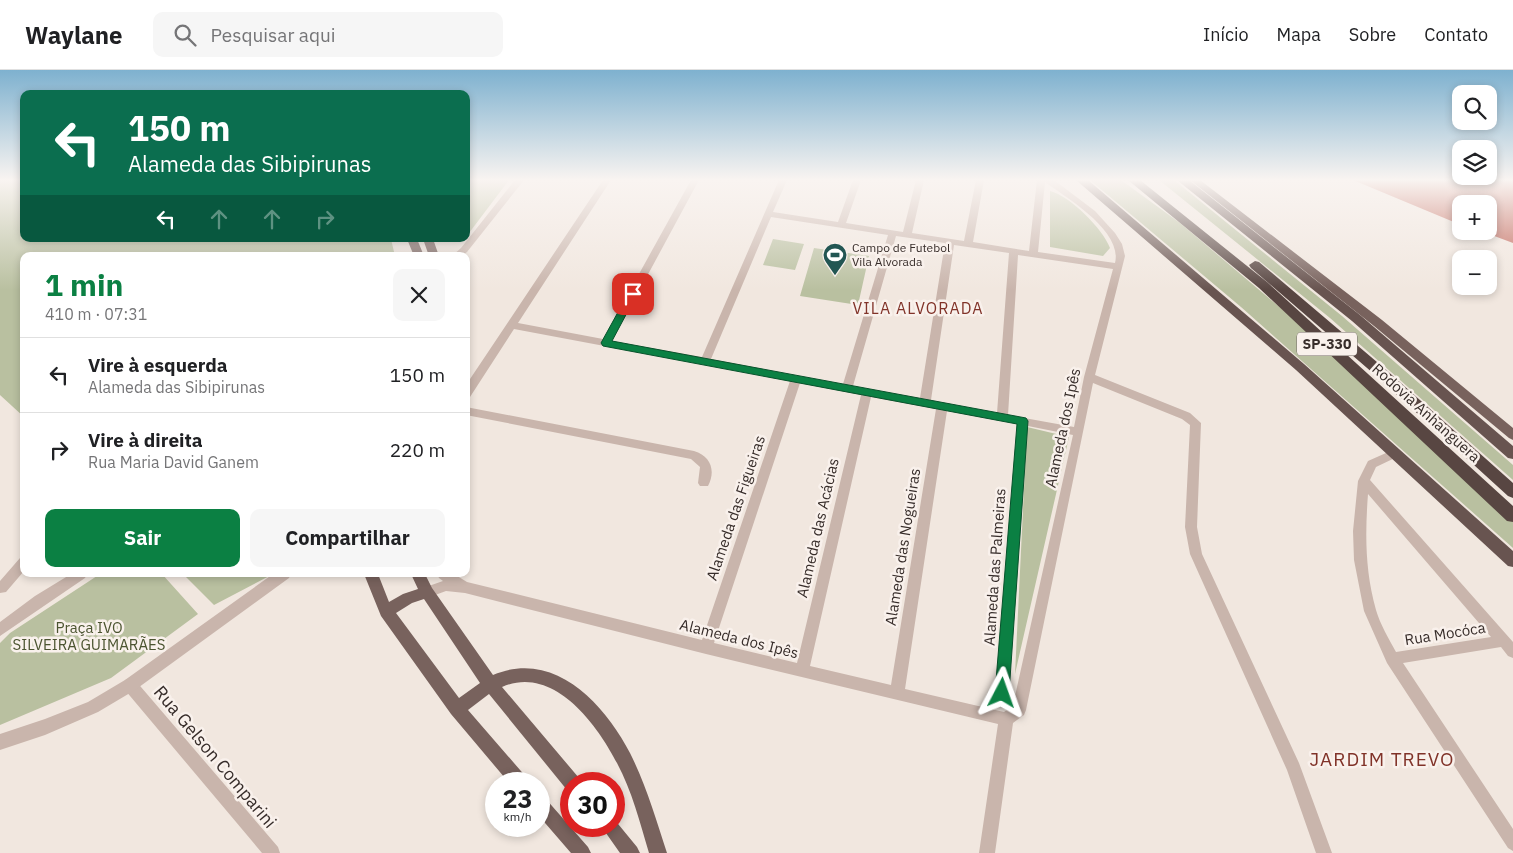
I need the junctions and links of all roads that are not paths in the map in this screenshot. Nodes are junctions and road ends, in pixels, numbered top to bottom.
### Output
1 (491, 217) edge
2 (580, 217) edge
3 (675, 217) edge
4 (768, 217) edge
5 (786, 217) edge
6 (844, 217) edge
7 (911, 217) edge
8 (973, 217) edge
9 (1037, 217) edge
10 (1095, 217) edge
11 (1124, 217) edge
12 (1178, 217) edge
13 (1194, 217) edge
14 (1228, 217) edge
15 (1241, 217) edge
16 (841, 225) junction
17 (893, 233) junction
18 (907, 235) junction
19 (950, 241) junction
20 (968, 244) junction
21 (1014, 251) junction
22 (461, 252) edge
23 (1033, 254) junction
24 (1120, 262) junction
25 (511, 325) junction
26 (606, 343) junction
27 (705, 362) junction
28 (1089, 376) junction
29 (796, 379) junction
30 (470, 388) edge
31 (847, 388) junction
32 (866, 392) junction
33 (925, 403) junction
34 (942, 406) junction
35 (470, 412) edge
36 (1002, 417) junction
37 (1022, 421) junction
38 (1079, 432) junction
39 (1513, 435) edge
40 (1395, 453) junction
41 (1513, 454) edge
42 (1364, 481) junction
43 (704, 483) dead end
44 (1513, 492) edge
45 (1513, 516) edge
46 (1513, 561) edge
47 (20, 567) edge
48 (76, 577) edge
49 (280, 577) edge
50 (372, 577) edge
51 (419, 577) edge
52 (448, 577) edge
53 (465, 587) junction
54 (2, 588) dead end
55 (426, 592) junction
56 (386, 611) junction
57 (0, 630) edge
58 (1503, 641) junction
59 (706, 648) junction
60 (1513, 652) edge
61 (1392, 659) junction
62 (802, 671) junction
63 (490, 684) junction
64 (130, 685) junction
65 (897, 693) junction
66 (457, 710) junction
67 (1019, 710) junction
68 (1006, 719) junction
69 (0, 742) edge
70 (511, 772) edge
71 (563, 772) edge
72 (550, 817) edge
73 (618, 837) edge
74 (1513, 843) edge
75 (272, 853) edge
76 (582, 853) edge
77 (631, 853) edge
78 (658, 853) edge
79 (987, 853) edge
80 (1324, 853) edge

1 - 22 street
2 - 25 street
3 - 26 street
4 - 27 street
5 - 16 street
6 - 16 street
7 - 18 street
8 - 20 street
9 - 23 street
10 - 24 street
11 - 40 highway
12 - 45 highway, Rodovia Anhanguera / SP-330
13 - 44 highway, Rodovia Anhanguera / SP-330
14 - 41 highway
15 - 39 main road
16 - 17 street
17 - 18 street
17 - 31 street
18 - 19 street
19 - 20 street
19 - 33 street
20 - 21 street
21 - 23 street
21 - 36 street
23 - 24 street
24 - 28 street, Alameda dos Ipês
25 - 26 street
25 - 30 street
26 - 27 street
27 - 29 street
28 - 38 street, Alameda dos Ipês
28 - 80 street
29 - 31 street
29 - 59 street, Alameda das Figueiras
31 - 32 street
32 - 33 street
32 - 62 street, Alameda das Acácias
33 - 34 street
34 - 36 street
34 - 65 street, Alameda das Nogueiras
35 - 43 street
36 - 37 street
37 - 38 street
37 - 67 street, Alameda das Palmeiras
38 - 67 street, Alameda dos Ipês
40 - 42 street
40 - 46 highway
42 - 58 street
42 - 61 street
47 - 54 street
48 - 57 street
49 - 64 street
50 - 56 main road
51 - 55 main road
52 - 53 street, Alameda dos Ipês
53 - 55 street, Alameda dos Ipês
53 - 59 street, Alameda dos Ipês
55 - 56 main road
55 - 63 main road
56 - 66 main road
58 - 60 street
58 - 61 street, Rua Mocóca
59 - 62 street, Alameda dos Ipês
61 - 74 street
62 - 65 street, Alameda dos Ipês
63 - 66 main road
63 - 71 main road
63 - 78 main road
64 - 69 street
64 - 75 street, Rua Gelson Comparini
65 - 68 street, Alameda dos Ipês
66 - 70 main road
67 - 68 street
68 - 79 street
72 - 76 main road
73 - 77 main road

